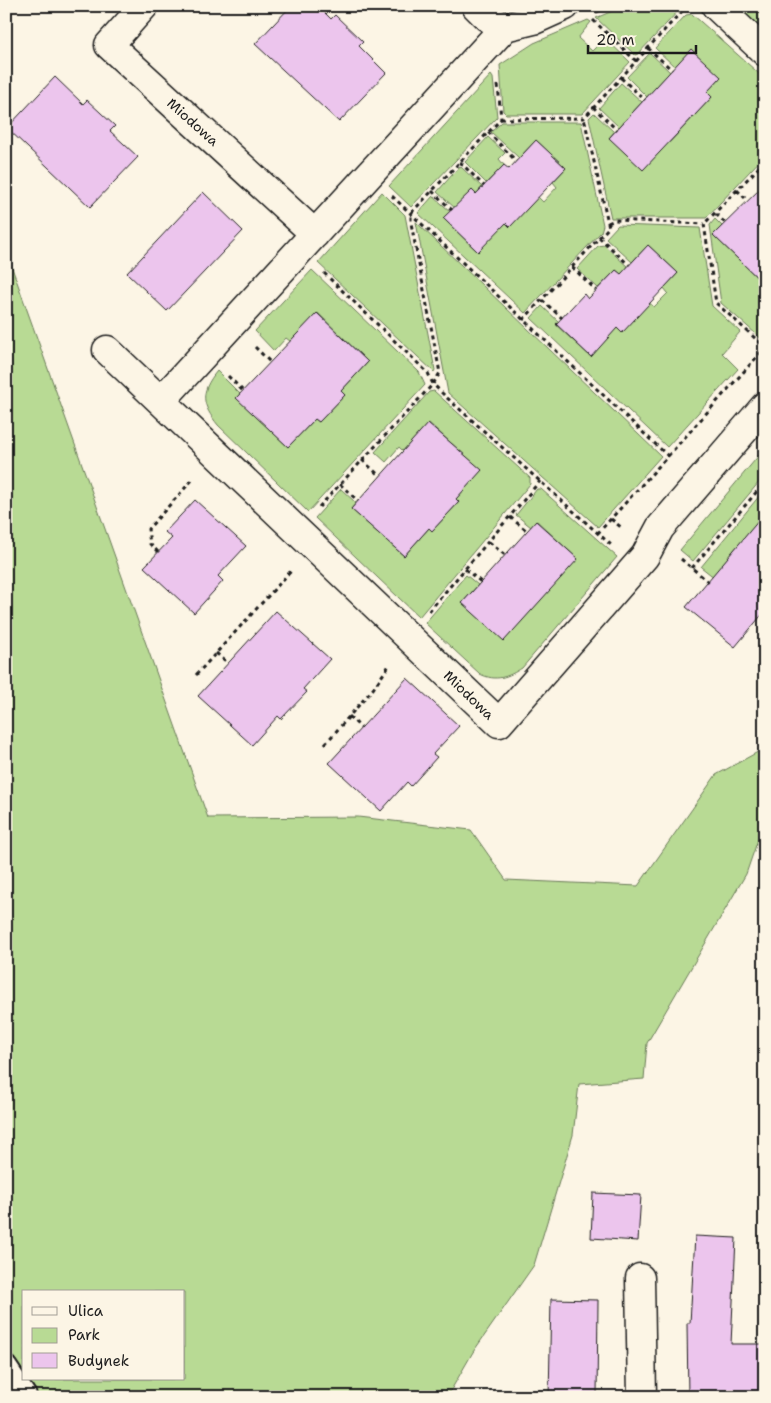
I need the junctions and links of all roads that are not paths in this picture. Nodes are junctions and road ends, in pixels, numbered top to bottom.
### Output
1 (144, 6) edge
2 (476, 6) edge
3 (565, 6) edge
4 (716, 6) edge
5 (505, 27) junction
6 (765, 52) edge
7 (307, 242) junction
8 (106, 350) dead end
9 (161, 401) junction
10 (765, 406) edge
11 (640, 1278) dead end
12 (6, 1367) edge
13 (26, 1397) edge
14 (642, 1397) edge

1 - 7 street, Miodowa
2 - 5 street
3 - 5 street
4 - 6 street
5 - 7 street
7 - 9 street
8 - 9 street, Miodowa
9 - 10 street, Miodowa
11 - 14 street
12 - 13 lane

